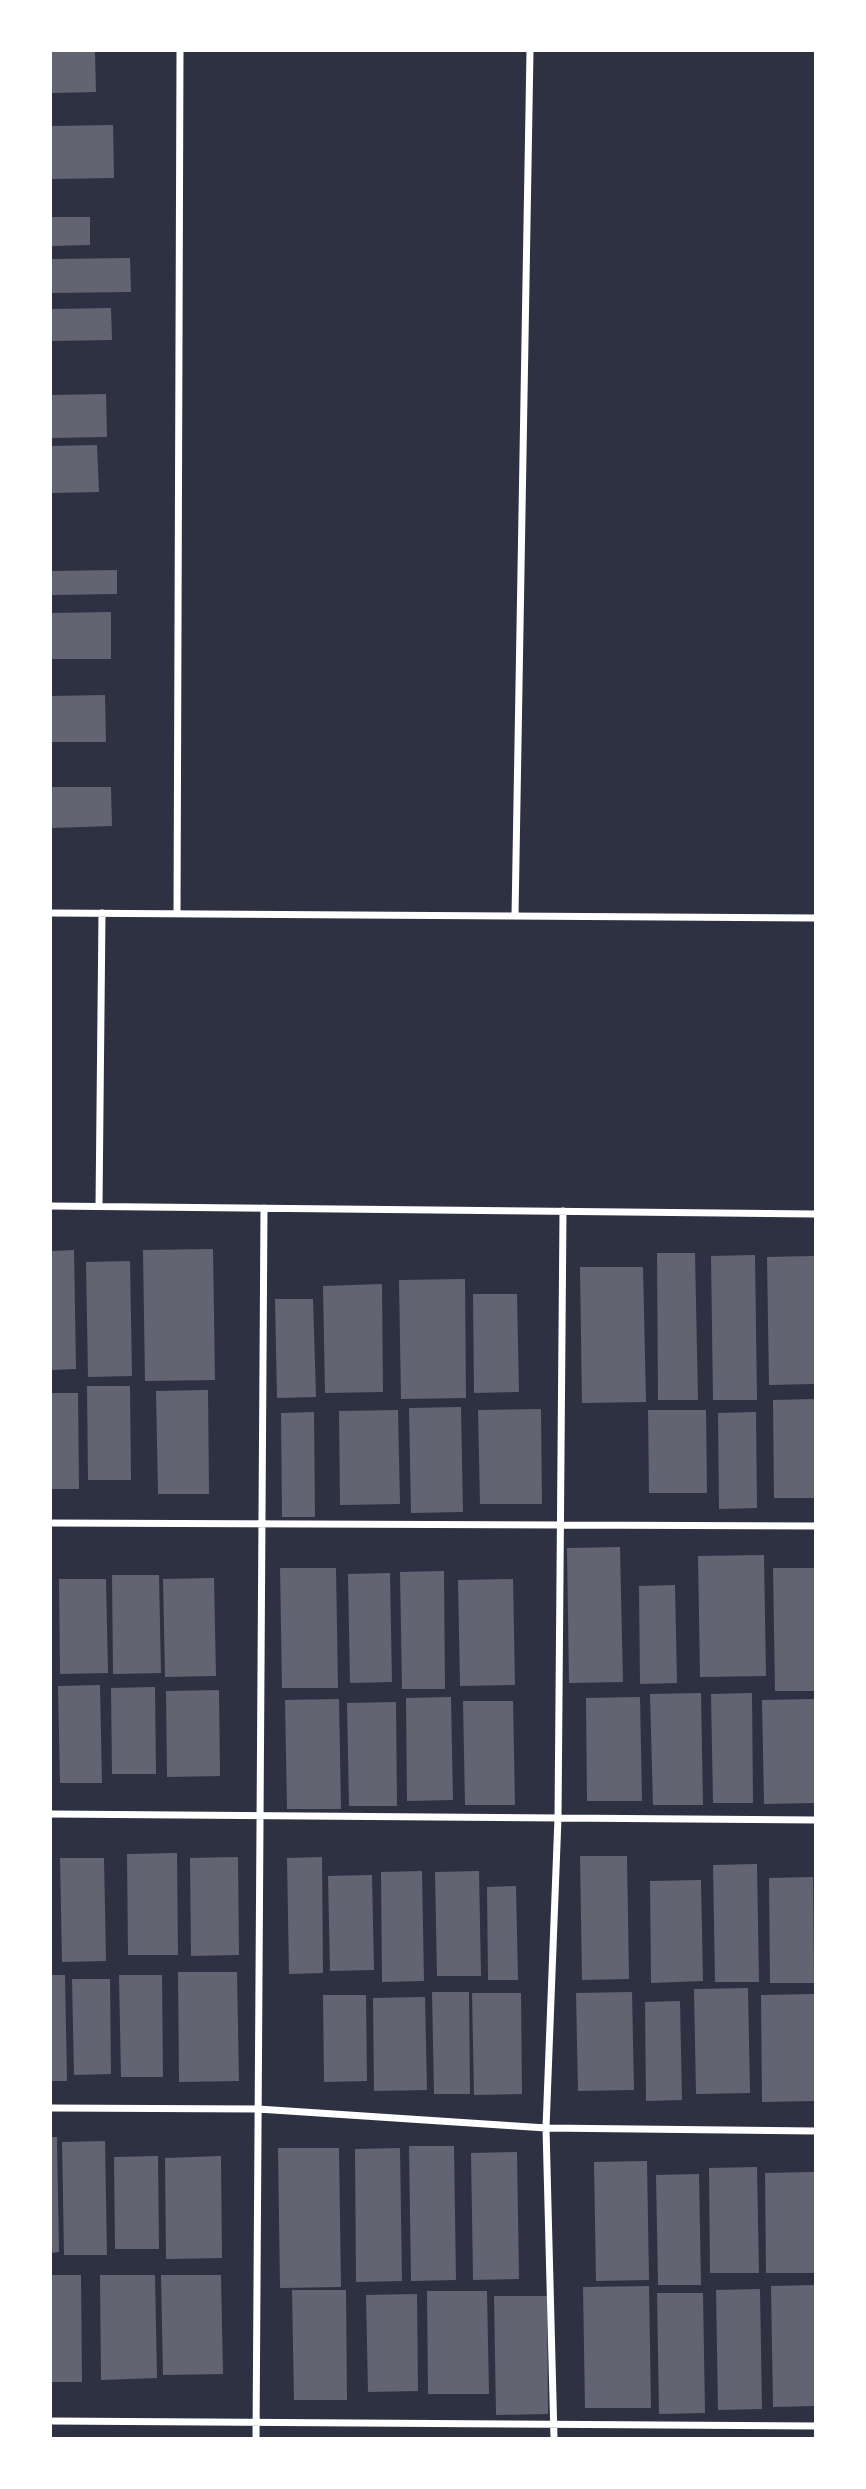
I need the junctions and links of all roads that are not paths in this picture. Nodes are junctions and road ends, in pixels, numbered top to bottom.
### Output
1 (180, 51) edge
2 (530, 51) edge
3 (51, 913) edge
4 (102, 914) junction
5 (177, 914) junction
6 (515, 916) junction
7 (815, 918) edge
8 (51, 1206) edge
9 (99, 1206) junction
10 (264, 1208) junction
11 (563, 1211) junction
12 (815, 1214) edge
13 (51, 1522) edge
14 (262, 1523) junction
15 (561, 1525) junction
16 (815, 1525) edge
17 (51, 1814) edge
18 (260, 1816) junction
19 (558, 1818) junction
20 (815, 1820) edge
21 (51, 2108) edge
22 (258, 2109) junction
23 (546, 2128) junction
24 (815, 2131) edge
25 (51, 2421) edge
26 (256, 2422) junction
27 (554, 2424) junction
28 (815, 2426) edge
29 (256, 2438) edge
30 (554, 2438) edge

1 - 5 street
2 - 6 street
3 - 4 street
4 - 5 street
4 - 9 street
5 - 6 street
6 - 7 street
8 - 9 street
9 - 10 street
10 - 11 street
10 - 14 street
11 - 12 street
11 - 15 street
13 - 14 street
14 - 15 street
14 - 18 street
15 - 16 street
15 - 19 street
17 - 18 street
18 - 19 street
18 - 22 street
19 - 20 street
19 - 23 street
21 - 22 street
22 - 23 street
22 - 26 street
23 - 24 street
23 - 27 street
25 - 26 street
26 - 27 street
26 - 29 street
27 - 28 street
27 - 30 street

